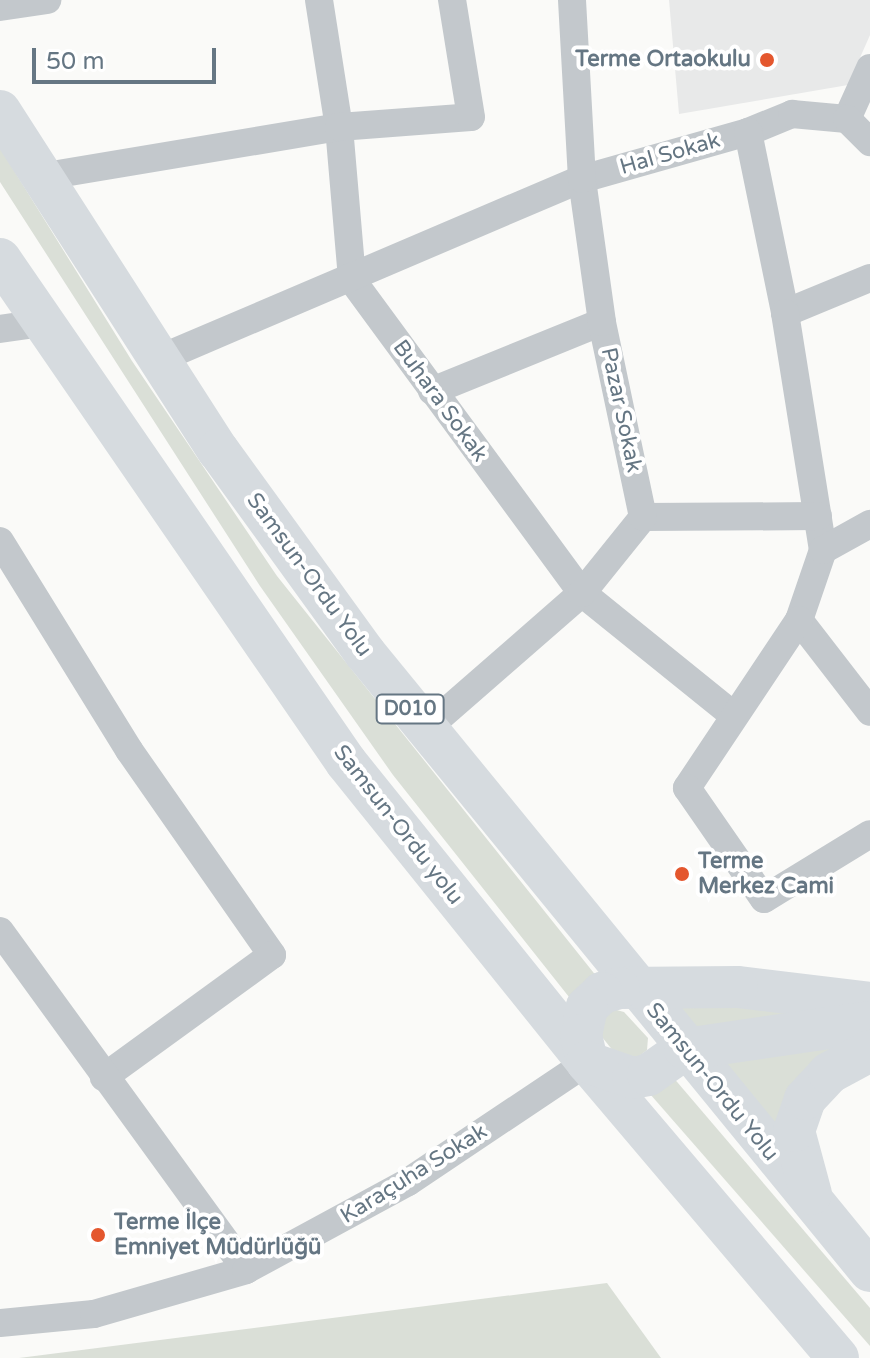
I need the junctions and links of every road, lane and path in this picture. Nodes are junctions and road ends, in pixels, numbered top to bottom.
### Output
1 (47, 0) edge
2 (319, 0) edge
3 (452, 0) edge
4 (572, 0) edge
5 (0, 7) edge
6 (870, 68) edge
7 (0, 111) edge
8 (847, 119) junction
9 (339, 127) junction
10 (748, 132) junction
11 (870, 142) edge
12 (40, 177) junction
13 (582, 179) junction
14 (0, 259) edge
15 (870, 278) edge
16 (352, 280) junction
17 (785, 313) junction
18 (602, 322) junction
19 (41, 323) junction
20 (0, 329) edge
21 (159, 359) junction
22 (432, 391) junction
23 (818, 516) junction
24 (643, 517) junction
25 (870, 524) edge
26 (0, 541) edge
27 (823, 550) junction
28 (582, 593) junction
29 (799, 620) junction
30 (870, 712) edge
31 (733, 715) junction
32 (426, 729) junction
33 (870, 834) edge
34 (0, 931) edge
35 (636, 988) junction
36 (870, 1003) edge
37 (870, 1022) edge
38 (685, 1049) junction
39 (870, 1051) edge
40 (587, 1062) junction
41 (104, 1077) junction
42 (821, 1217) junction
43 (246, 1270) junction
44 (870, 1271) edge
45 (5, 1314) edge
46 (838, 1358) edge

1 - 5 street
2 - 9 street
3 - 9 street
4 - 13 street, Pazar Sokak
6 - 8 street
7 - 12 highway, Samsun-Ordu Yolu / D010
8 - 10 street
8 - 11 street
9 - 12 street
9 - 16 street
10 - 13 street, Hal Sokak
10 - 17 street, Hal Sokak
12 - 21 highway, Samsun-Ordu Yolu / D010
13 - 16 street, Hal Sokak
13 - 18 street, Pazar Sokak
14 - 19 highway, Samsun-Ordu yolu
15 - 17 street
16 - 21 street, Hal Sokak
16 - 22 street, Buhara Sokak
17 - 23 street, Hal Sokak
18 - 22 street
18 - 24 street, Pazar Sokak
19 - 20 street
19 - 40 highway, Samsun-Ordu yolu
21 - 32 highway, Samsun-Ordu Yolu / D010
22 - 28 street, Buhara Sokak
23 - 24 street
23 - 27 street, Hal Sokak
24 - 28 street
25 - 27 street
26 - 41 street
27 - 29 street, Hal Sokak
28 - 31 street, Buhara Sokak
28 - 32 street
29 - 30 street
29 - 31 street, Hal Sokak
31 - 33 street, Hal Sokak
32 - 35 highway, Samsun-Ordu Yolu / D010
34 - 41 street
35 - 36 highway
35 - 38 highway, Samsun-Ordu Yolu / D010
35 - 40 highway
37 - 38 highway
38 - 40 highway
38 - 42 highway, Samsun-Ordu Yolu / D010
39 - 42 highway
40 - 43 street, Karaçuha Sokak
40 - 46 highway, Samsun-Ordu yolu
41 - 43 street
42 - 44 highway, Samsun-Ordu Yolu / D010
43 - 45 street, Karaçuha Sokak

